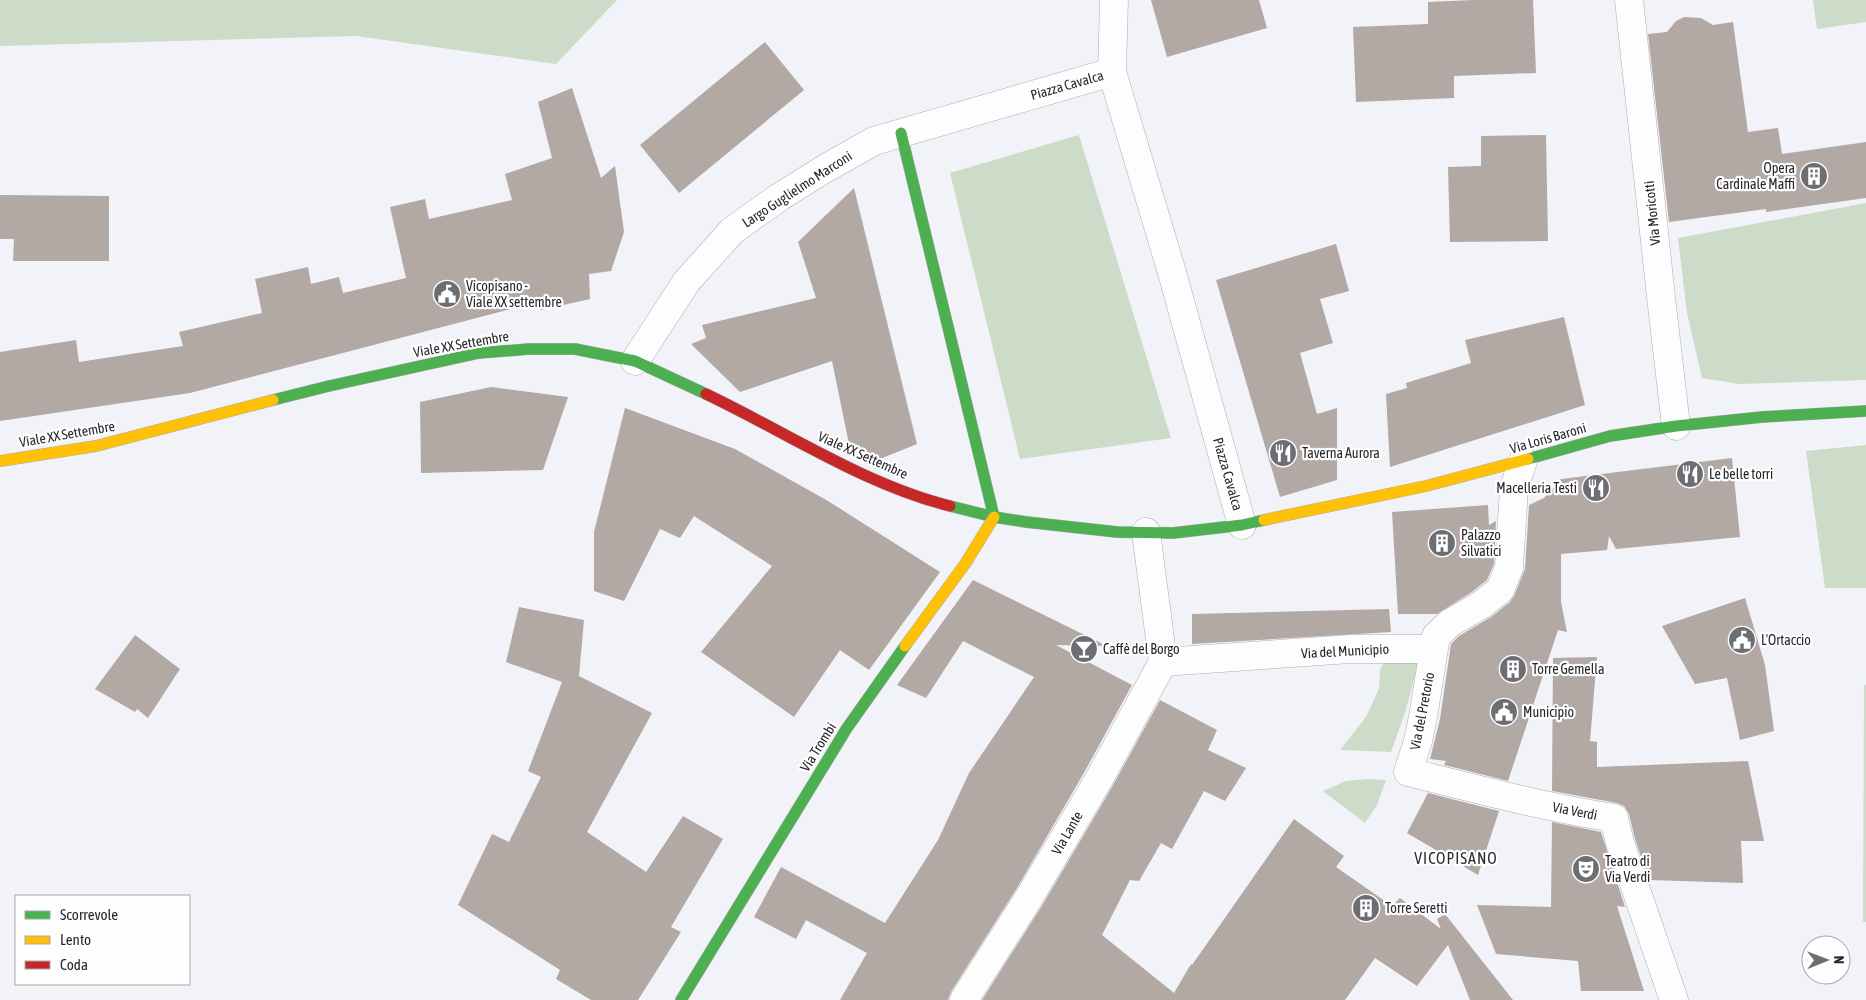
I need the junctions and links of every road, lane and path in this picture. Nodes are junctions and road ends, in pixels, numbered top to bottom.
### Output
1 (1114, 0) edge
2 (1630, 0) edge
3 (1112, 72) junction
4 (901, 133) junction
5 (635, 361) junction
6 (1866, 411) edge
7 (1676, 426) junction
8 (1523, 461) junction
9 (0, 462) edge
10 (994, 517) junction
11 (1242, 524) junction
12 (1146, 532) junction
13 (1433, 648) junction
14 (1164, 662) junction
15 (1408, 772) joint
16 (681, 1000) edge
17 (964, 1000) edge
18 (1674, 1000) edge

1 - 3 street
2 - 7 street, Via Moricotti
3 - 4 street, Piazza Cavalca
3 - 11 street, Piazza Cavalca
4 - 5 street, Largo Guglielmo Marconi
4 - 10 street
5 - 9 street, Viale XX Settembre
5 - 10 street, Viale XX Settembre
6 - 7 street, Via Loris Baroni
7 - 8 street, Via Loris Baroni
8 - 11 street, Via Loris Baroni
8 - 13 street
10 - 12 street, Piazza Cavalca
10 - 16 street, Via Trombi
11 - 12 street, Piazza Cavalca
12 - 14 street
13 - 14 street, Via del Municipio
13 - 15 street, Via del Pretorio
14 - 17 street, Via Lante
15 - 18 street, Via Verdi

